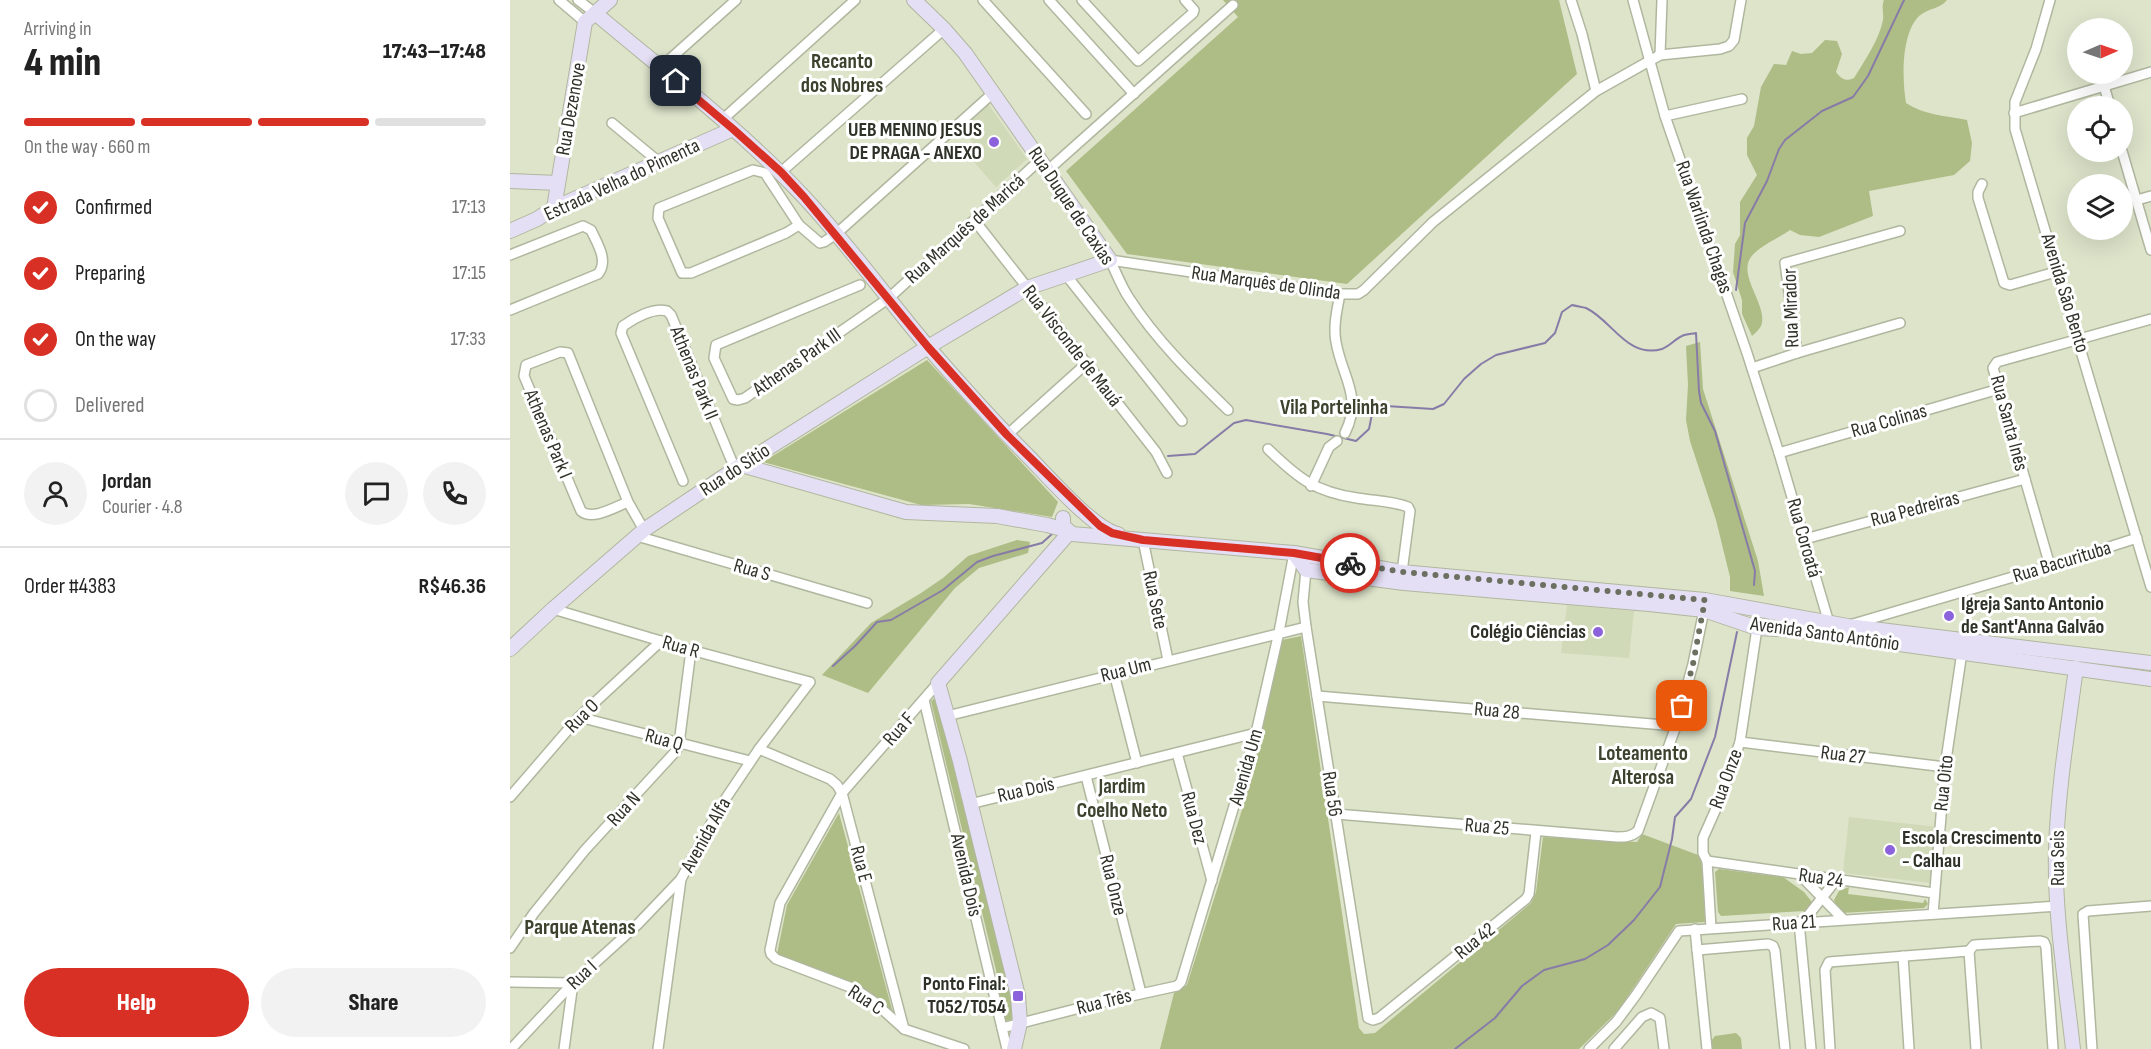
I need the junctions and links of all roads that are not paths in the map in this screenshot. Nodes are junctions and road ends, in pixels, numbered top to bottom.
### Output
1 (559, 0) edge
2 (578, 0) edge
3 (610, 0) edge
4 (736, 0) edge
5 (855, 0) edge
6 (914, 0) edge
7 (983, 0) edge
8 (1049, 0) edge
9 (1082, 0) edge
10 (1185, 0) edge
11 (1571, 0) edge
12 (1633, 0) edge
13 (1662, 0) edge
14 (1741, 0) edge
15 (2050, 0) edge
16 (1233, 5) dead end
17 (590, 18) junction
18 (944, 29) junction
19 (1660, 55) junction
20 (1649, 59) junction
21 (660, 68) junction
22 (2151, 72) edge
23 (2104, 86) junction
24 (1596, 91) junction
25 (993, 93) junction
26 (1134, 94) junction
27 (2107, 96) edge
28 (1742, 99) dead end
29 (2014, 113) junction
30 (1086, 114) dead end
31 (1665, 116) junction
32 (612, 123) dead end
33 (728, 124) junction
34 (659, 162) junction
35 (2125, 162) edge
36 (1044, 165) junction
37 (781, 172) junction
38 (510, 181) edge
39 (558, 183) junction
40 (1982, 184) dead end
41 (2151, 196) edge
42 (2137, 200) junction
43 (554, 208) junction
44 (975, 220) junction
45 (799, 225) junction
46 (510, 231) edge
47 (1900, 231) dead end
48 (836, 234) junction
49 (2151, 250) edge
50 (510, 255) edge
51 (1110, 260) junction
52 (2059, 272) junction
53 (1066, 275) junction
54 (860, 285) dead end
55 (1027, 288) junction
56 (1340, 294) junction
57 (889, 298) junction
58 (510, 310) edge
59 (2151, 319) edge
60 (1900, 323) dead end
61 (2079, 339) junction
62 (928, 347) junction
63 (1797, 353) junction
64 (1087, 363) junction
65 (1752, 368) junction
66 (1999, 389) junction
67 (1228, 410) dead end
68 (1182, 421) dead end
69 (1344, 433) dead end
70 (1007, 435) junction
71 (1336, 441) dead end
72 (1268, 449) dead end
73 (1779, 453) junction
74 (738, 467) junction
75 (1167, 472) dead end
76 (2025, 479) junction
77 (683, 481) dead end
78 (1311, 486) junction
79 (1069, 497) junction
80 (628, 502) junction
81 (1085, 513) junction
82 (1068, 525) junction
83 (641, 533) junction
84 (2137, 538) junction
85 (1805, 539) junction
86 (1143, 540) junction
87 (1294, 553) junction
88 (2050, 566) junction
89 (2149, 568) edge
90 (1306, 570) junction
91 (1402, 572) junction
92 (2151, 587) edge
93 (867, 603) dead end
94 (1705, 605) junction
95 (553, 609) junction
96 (1829, 623) junction
97 (1848, 626) junction
98 (1306, 627) junction
99 (1757, 628) junction
100 (1279, 632) junction
101 (661, 641) junction
102 (510, 649) edge
103 (691, 650) junction
104 (1962, 652) junction
105 (2148, 659) edge
106 (1168, 660) junction
107 (2076, 668) junction
108 (1114, 674) junction
109 (2151, 679) edge
110 (810, 682) joint
111 (938, 683) junction
112 (1317, 696) junction
113 (924, 700) junction
114 (947, 716) junction
115 (579, 717) junction
116 (1676, 726) junction
117 (1256, 733) junction
118 (1740, 742) junction
119 (679, 744) junction
120 (759, 749) junction
121 (1177, 753) junction
122 (750, 761) junction
123 (1137, 763) junction
124 (1945, 767) junction
125 (1086, 776) junction
126 (842, 793) junction
127 (510, 797) edge
128 (970, 804) junction
129 (1335, 814) junction
130 (1536, 832) junction
131 (1707, 861) junction
132 (1800, 875) junction
133 (681, 879) junction
134 (1836, 880) junction
135 (1212, 882) junction
136 (1934, 893) junction
137 (1822, 898) junction
138 (2058, 906) junction
139 (2151, 906) edge
140 (1934, 914) junction
141 (1843, 919) junction
142 (1801, 922) junction
143 (1711, 928) junction
144 (1695, 929) junction
145 (510, 948) edge
146 (770, 950) joint
147 (1697, 950) junction
148 (1969, 951) junction
149 (1903, 956) junction
150 (1184, 977) joint
151 (510, 982) edge
152 (573, 983) junction
153 (1141, 993) junction
154 (1368, 1018) joint
155 (1020, 1023) junction
156 (1002, 1028) junction
157 (904, 1029) junction
158 (512, 1049) edge
159 (564, 1049) edge
160 (658, 1049) edge
161 (963, 1049) edge
162 (1007, 1049) edge
163 (1014, 1049) edge
164 (1589, 1049) edge
165 (1614, 1049) edge
166 (1664, 1049) edge
167 (1707, 1049) edge
168 (1785, 1049) edge
169 (1811, 1049) edge
170 (1830, 1049) edge
171 (1909, 1049) edge
172 (1976, 1049) edge
173 (2053, 1049) edge
174 (2073, 1049) edge
175 (2092, 1049) edge

1 - 17 street
2 - 17 street
3 - 17 main road
4 - 21 street
5 - 33 street
6 - 18 main road, Rua Duque de Caxias
7 - 30 street
8 - 26 street
9 - 10 street
11 - 24 street
12 - 20 street, Rua Warlinda Chagas
13 - 19 street
14 - 19 street, Rua Marquês de Olinda
15 - 29 street, Avenida São Bento
16 - 26 street, Rua Marquês de Maricá
17 - 21 main road, Avenida Santo Antônio
17 - 39 main road, Rua Dezenove
18 - 25 main road, Rua Duque de Caxias
18 - 37 street
19 - 20 street, Rua Marquês de Olinda
20 - 24 street, Rua Marquês de Olinda
20 - 31 street, Rua Warlinda Chagas
21 - 33 main road, Avenida Santo Antônio
22 - 23 street
23 - 27 street
23 - 29 street
24 - 56 street, Rua Marquês de Olinda
25 - 36 main road, Rua Duque de Caxias
25 - 48 street
26 - 36 street, Rua Marquês de Maricá
28 - 31 street
29 - 52 street, Avenida São Bento
31 - 65 street, Rua Warlinda Chagas
32 - 34 street
33 - 34 main road, Estrada Velha do Pimenta
33 - 37 main road, Avenida Santo Antônio
34 - 43 main road, Estrada Velha do Pimenta
35 - 42 street
36 - 44 street, Rua Marquês de Maricá
36 - 51 main road, Rua Duque de Caxias
37 - 48 main road, Avenida Santo Antônio
38 - 39 main road
39 - 43 main road, Rua Dezenove
40 - 52 street
41 - 42 street
42 - 49 street
43 - 46 main road, Estrada Velha do Pimenta
44 - 55 street, Rua Visconde de Mauá
44 - 57 street, Rua Marquês de Maricá
45 - 45 street
45 - 48 street
47 - 63 street, Rua Mirador
48 - 57 main road, Avenida Santo Antônio
50 - 58 street
51 - 53 main road, Rua Marquês de Olinda
51 - 56 street, Rua Marquês de Olinda
51 - 67 street, Rua Duque de Caxias
52 - 61 street, Avenida São Bento
53 - 55 main road, Rua Marquês de Olinda
53 - 68 street
54 - 57 street, Athenas Park III
55 - 62 main road, Rua Marquês de Olinda
55 - 64 street, Rua Visconde de Mauá
56 - 69 street
57 - 62 main road, Avenida Santo Antônio
59 - 61 street
60 - 63 street
61 - 66 street, Rua Santa Inês
61 - 84 street, Avenida São Bento
62 - 70 main road, Avenida Santo Antônio
62 - 74 main road, Rua do Sítio
63 - 65 street, Rua Mirador
64 - 70 street
64 - 75 street, Rua Visconde de Mauá
65 - 73 street, Rua Warlinda Chagas
66 - 73 street, Rua Colinas
66 - 76 street, Rua Santa Inês
70 - 79 main road, Avenida Santo Antônio
71 - 78 street
72 - 78 street
73 - 85 street, Rua Coroatá
74 - 77 street, Athenas Park II
74 - 82 main road, Avenida Santo Antônio
74 - 83 main road, Rua do Sítio
76 - 85 street, Rua Pedreiras
76 - 88 street, Rua Santa Inês
78 - 91 street
79 - 81 main road, Avenida Santo Antônio
79 - 82 main road
80 - 80 street, Athenas Park I
80 - 83 street, Athenas Park I
81 - 82 main road
81 - 82 main road, Rua F
81 - 86 main road, Avenida Santo Antônio
82 - 86 main road, Avenida Santo Antônio
82 - 111 main road, Rua F
83 - 93 street, Rua S
83 - 95 main road, Rua do Sítio
84 - 88 street, Rua Bacurituba
84 - 89 street, Avenida São Bento
85 - 96 street, Rua Coroatá
86 - 87 main road, Avenida Santo Antônio
86 - 106 street, Rua Sete
87 - 90 main road
87 - 91 main road, Avenida Santo Antônio
87 - 100 street, Avenida Um
88 - 97 street, Rua Bacurituba
89 - 92 street, Avenida São Bento
90 - 94 main road, Avenida Santo Antônio
90 - 98 street, Rua 56
91 - 94 main road, Avenida Santo Antônio
94 - 96 main road, Avenida Santo Antônio
94 - 99 main road, Avenida Santo Antônio
94 - 116 street
95 - 101 street, Rua R
95 - 102 main road, Rua do Sítio
96 - 97 main road, Avenida Santo Antônio
97 - 105 main road, Avenida Santo Antônio
98 - 100 street, Rua Um
98 - 112 street, Rua 56
99 - 104 main road, Avenida Santo Antônio
99 - 118 street, Rua Onze
100 - 106 street, Rua Um
100 - 117 street, Avenida Um
101 - 103 street, Rua R
101 - 115 street, Rua O
103 - 110 street, Rua R
103 - 119 street, Rua N
104 - 107 main road, Avenida Santo Antônio
104 - 124 street, Rua Oito
106 - 108 street, Rua Um
107 - 109 main road, Avenida Santo Antônio
107 - 138 main road, Rua Seis
108 - 114 street, Rua Um
108 - 123 street
110 - 120 street, Avenida Alfa
111 - 113 street, Rua F
111 - 114 main road, Avenida Dois
112 - 116 street, Rua 28
112 - 129 street, Rua 56
113 - 126 street, Rua F
113 - 156 street, Avenida Dois
114 - 128 main road, Avenida Dois
115 - 119 street, Rua Q
115 - 127 street, Rua O
116 - 130 street, Rua 25
117 - 121 street, Rua Dois
117 - 135 street, Avenida Um
118 - 124 street, Rua 27
118 - 131 street, Rua Onze
119 - 122 street, Rua Q
119 - 145 street, Rua N
120 - 122 street, Avenida Alfa
120 - 126 street
121 - 123 street, Rua Dois
121 - 135 street, Rua Dez
122 - 133 street, Avenida Alfa
123 - 125 street, Rua Dois
124 - 136 street, Rua Oito
125 - 128 street, Rua Dois
125 - 153 street, Rua Onze
126 - 146 street, Rua F
126 - 157 street, Rua E
128 - 155 main road, Avenida Dois
129 - 130 street, Rua 25
129 - 154 street, Rua 56
130 - 154 street, Rua 42
131 - 132 street, Rua 24
131 - 143 street, Rua Onze
132 - 134 street, Rua 24
132 - 137 street
133 - 152 street, Rua I
133 - 160 street, Avenida Alfa
134 - 136 street, Rua 24
134 - 137 street
135 - 150 street, Avenida Um
136 - 140 street, Rua Oito
137 - 141 street
137 - 142 street
138 - 140 street, Rua 21
138 - 174 main road, Rua Seis
139 - 175 street
140 - 141 street, Rua 21
141 - 142 street, Rua 21
142 - 143 street, Rua 21
142 - 169 street
143 - 144 street, Rua 21
144 - 147 street
144 - 164 street, Rua 21
146 - 157 street, Rua C
147 - 167 street
147 - 168 street
148 - 149 street
148 - 172 street
148 - 173 street
149 - 170 street
149 - 171 street
150 - 153 street, Rua Três
151 - 152 street
152 - 158 street, Rua I
152 - 159 street
153 - 155 street, Rua Três
155 - 156 street, Rua Três
155 - 163 main road, Avenida Dois
156 - 162 street, Avenida Dois
157 - 161 street, Rua C
165 - 166 street

